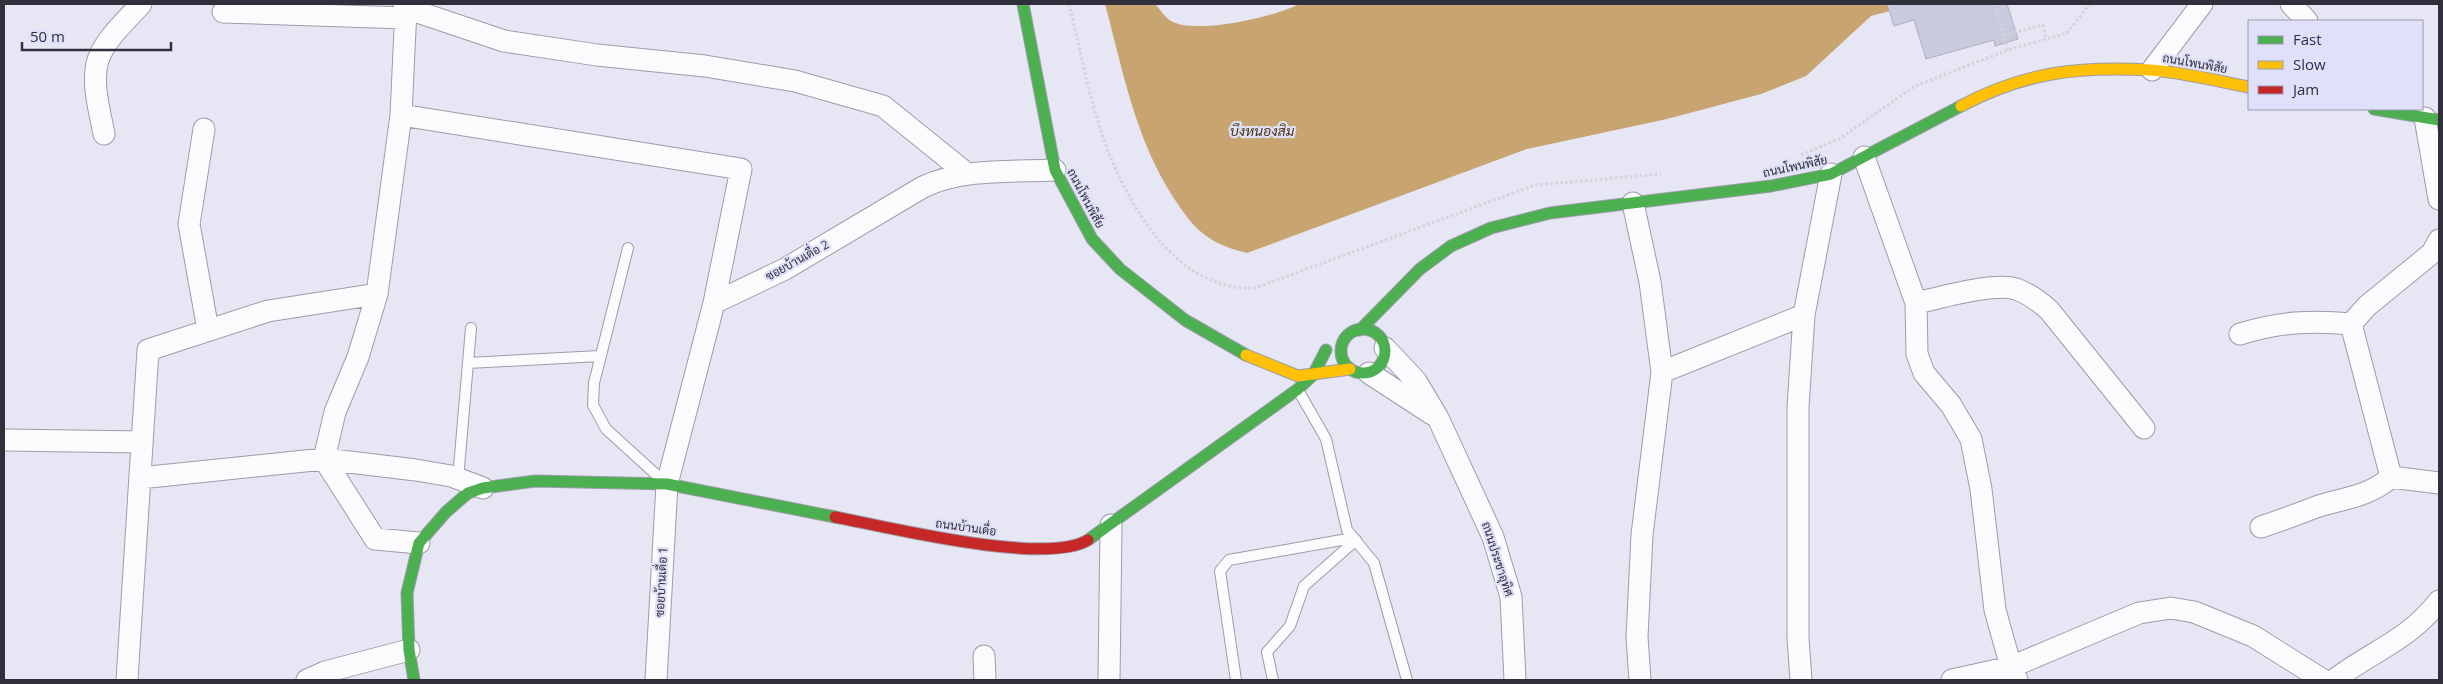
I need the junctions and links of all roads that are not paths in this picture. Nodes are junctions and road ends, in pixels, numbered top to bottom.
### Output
1 (141, 4) edge
2 (1023, 4) edge
3 (2202, 4) edge
4 (2291, 4) edge
5 (405, 10) edge
6 (223, 12) dead end
7 (2305, 20) edge
8 (2152, 70) junction
9 (2248, 87) edge
10 (2380, 110) edge
11 (401, 115) junction
12 (2432, 119) edge
13 (204, 129) dead end
14 (104, 134) dead end
15 (1864, 157) junction
16 (1055, 170) junction
17 (966, 173) junction
18 (1831, 174) junction
19 (2439, 199) edge
20 (1632, 203) junction
21 (2439, 240) edge
22 (628, 248) dead end
23 (1402, 285) junction
24 (377, 294) junction
25 (714, 303) junction
26 (1916, 303) junction
27 (1393, 313) dead end
28 (1804, 315) junction
29 (2351, 324) junction
30 (470, 328) dead end
31 (208, 330) junction
32 (1360, 330) junction
33 (2240, 334) dead end
34 (1385, 340) junction
35 (1343, 343) junction
36 (1326, 350) junction
37 (1312, 355) dead end
38 (600, 356) junction
39 (1295, 362) dead end
40 (468, 363) junction
41 (1278, 368) junction
42 (1359, 371) junction
43 (1662, 372) junction
44 (1313, 375) junction
45 (1298, 389) junction
46 (1438, 418) junction
47 (2144, 428) dead end
48 (4, 440) edge
49 (142, 442) junction
50 (324, 459) junction
51 (2391, 477) junction
52 (140, 478) junction
53 (458, 479) junction
54 (2439, 483) edge
55 (666, 484) junction
56 (482, 488) junction
57 (1111, 525) junction
58 (2261, 527) dead end
59 (1355, 539) junction
60 (419, 542) junction
61 (2439, 601) edge
62 (409, 650) junction
63 (984, 656) dead end
64 (2014, 674) edge
65 (127, 680) edge
66 (307, 680) edge
67 (414, 680) edge
68 (656, 680) edge
69 (985, 680) edge
70 (1109, 680) edge
71 (1236, 680) edge
72 (1272, 680) edge
73 (1407, 680) edge
74 (1515, 680) edge
75 (1640, 680) edge
76 (1801, 680) edge
77 (1952, 680) edge
78 (2323, 680) edge
79 (2334, 680) edge

1 - 14 street
2 - 16 street, ถนนโพนพิสัย
3 - 8 street
4 - 7 street
5 - 6 street
5 - 11 street
5 - 17 street
8 - 9 street, ถนนโพนพิสัย
8 - 15 street, ถนนโพนพิสัย
10 - 12 street
11 - 24 street
11 - 25 street
12 - 19 street
13 - 31 street
15 - 18 street, ถนนโพนพิสัย
15 - 26 street
16 - 17 street, ซอยบ้านเดื่อ 2
16 - 41 street, ถนนโพนพิสัย
17 - 25 street, ซอยบ้านเดื่อ 2
18 - 20 street, ถนนโพนพิสัย
18 - 28 street
20 - 23 street, ถนนโพนพิสัย
20 - 43 street
21 - 29 street
22 - 38 lane
23 - 27 street
23 - 32 street, ถนนโพนพิสัย
24 - 31 street
24 - 50 street
25 - 55 street
26 - 47 street
26 - 64 street
28 - 43 street
28 - 76 street
29 - 33 street
29 - 51 street
30 - 40 lane
31 - 49 street
32 - 34 street
32 - 35 street, ถนนโพนพิสัย
34 - 42 street
34 - 46 street, ถนนประชาอุทิศ
35 - 36 street, ถนนโพนพิสัย
35 - 42 street
36 - 37 street, ถนนโพนพิสัย
36 - 44 street, ถนนบ้านเดื่อ
38 - 40 lane
38 - 55 lane
39 - 41 street
40 - 53 lane
41 - 44 street, ถนนโพนพิสัย
42 - 44 street, ถนนโพนพิสัย
42 - 46 street
43 - 75 street
44 - 45 street, ถนนบ้านเดื่อ
45 - 57 street, ถนนบ้านเดื่อ
45 - 59 lane
46 - 74 street, ถนนประชาอุทิศ
48 - 49 street
49 - 52 street
50 - 52 street
50 - 53 street
50 - 60 street
51 - 54 street
51 - 58 street
52 - 65 street
53 - 56 street
55 - 56 street, ถนนบ้านเดื่อ
55 - 57 street, ถนนบ้านเดื่อ
55 - 68 street, ซอยบ้านเดื่อ 1
56 - 60 street
57 - 70 street
59 - 71 lane
59 - 72 lane
59 - 73 lane
60 - 62 street
61 - 79 street
62 - 66 street
62 - 67 street
63 - 69 street
64 - 77 street
64 - 78 street

